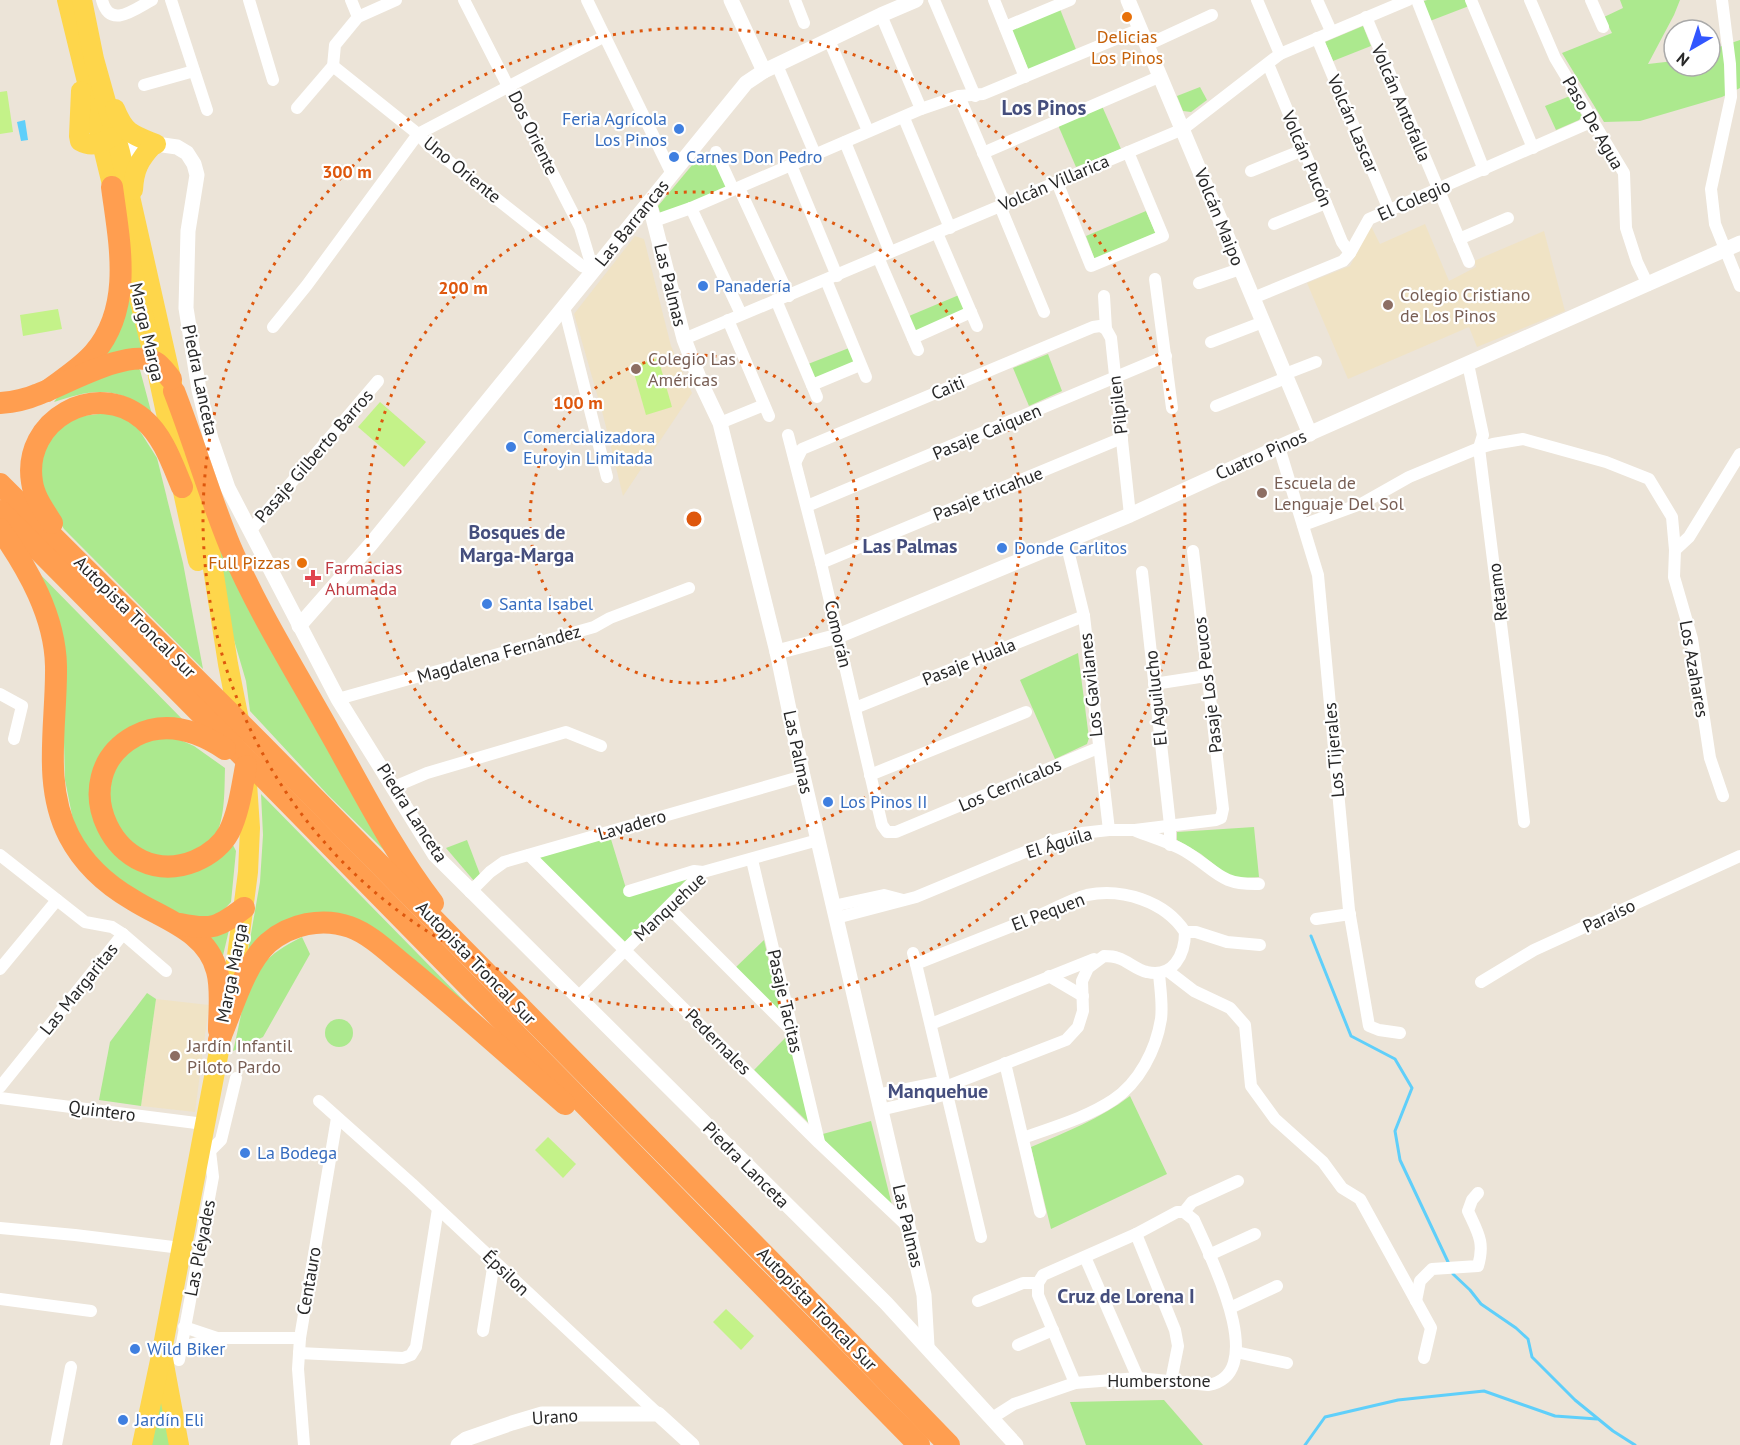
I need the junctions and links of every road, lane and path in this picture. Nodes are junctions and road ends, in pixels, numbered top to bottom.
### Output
1 (66, 0) edge
2 (82, 0) edge
3 (102, 0) edge
4 (152, 0) edge
5 (171, 0) edge
6 (249, 0) edge
7 (351, 0) edge
8 (396, 0) edge
9 (464, 0) edge
10 (587, 0) edge
11 (731, 0) edge
12 (795, 0) edge
13 (916, 0) edge
14 (934, 0) edge
15 (994, 0) edge
16 (1070, 0) edge
17 (1128, 0) edge
18 (1257, 0) edge
19 (1317, 0) edge
20 (1373, 0) edge
21 (1408, 0) edge
22 (1417, 0) edge
23 (1471, 0) edge
24 (1530, 0) edge
25 (1592, 0) edge
26 (1722, 0) edge
27 (1379, 12) junction
28 (881, 15) junction
29 (1212, 15) dead end
30 (358, 17) junction
31 (1366, 17) junction
32 (804, 23) dead end
33 (1005, 27) junction
34 (1603, 27) dead end
35 (1140, 29) junction
36 (1331, 31) junction
37 (605, 36) junction
38 (1317, 38) junction
39 (829, 40) junction
40 (1147, 45) junction
41 (1280, 54) junction
42 (88, 63) junction
43 (1268, 63) junction
44 (333, 66) junction
45 (771, 68) junction
46 (194, 71) junction
47 (1161, 76) junction
48 (1025, 77) junction
49 (273, 81) dead end
50 (144, 85) dead end
51 (510, 87) junction
52 (959, 96) junction
53 (975, 96) junction
54 (297, 108) dead end
55 (921, 109) junction
56 (207, 110) dead end
57 (903, 118) junction
58 (1593, 121) junction
59 (1183, 129) junction
60 (867, 131) junction
61 (418, 134) junction
62 (844, 142) junction
63 (154, 144) junction
64 (110, 146) junction
65 (1533, 148) junction
66 (1304, 150) junction
67 (716, 152) dead end
68 (1128, 152) junction
69 (983, 153) junction
70 (815, 154) junction
71 (791, 165) junction
72 (1484, 170) junction
73 (1251, 171) dead end
74 (672, 174) junction
75 (1057, 182) junction
76 (112, 187) junction
77 (736, 189) junction
78 (1437, 189) junction
79 (649, 202) junction
80 (1326, 203) junction
81 (1003, 205) junction
82 (133, 208) junction
83 (691, 208) junction
84 (1389, 210) junction
85 (1508, 218) dead end
86 (654, 221) junction
87 (1274, 224) dead end
88 (950, 228) junction
89 (937, 233) junction
90 (1459, 239) junction
91 (1740, 243) edge
92 (1725, 250) junction
93 (1350, 253) junction
94 (884, 255) junction
95 (1469, 262) dead end
96 (1240, 268) junction
97 (593, 270) junction
98 (831, 278) junction
99 (1155, 279) dead end
100 (1198, 283) dead end
101 (1648, 285) junction
102 (1740, 286) edge
103 (1104, 296) dead end
104 (783, 298) junction
105 (1253, 298) junction
106 (564, 307) junction
107 (971, 312) junction
108 (1044, 312) dead end
109 (741, 314) junction
110 (728, 320) junction
111 (1263, 322) junction
112 (977, 326) dead end
113 (273, 327) dead end
114 (1106, 329) junction
115 (914, 338) junction
116 (684, 339) junction
117 (1211, 342) dead end
118 (918, 350) dead end
119 (1166, 356) junction
120 (154, 362) junction
121 (1316, 362) dead end
122 (1468, 364) junction
123 (1285, 376) junction
124 (1115, 379) junction
125 (378, 381) dead end
126 (173, 385) junction
127 (47, 391) junction
128 (0, 403) edge
129 (1216, 406) dead end
130 (1172, 408) dead end
131 (720, 423) junction
132 (1310, 434) junction
133 (788, 435) dead end
134 (1122, 438) junction
135 (1279, 447) junction
136 (1479, 448) junction
137 (1740, 454) edge
138 (796, 461) junction
139 (607, 477) dead end
140 (0, 484) edge
141 (182, 487) junction
142 (807, 506) junction
143 (0, 512) edge
144 (1130, 515) junction
145 (1304, 525) junction
146 (0, 529) edge
147 (250, 531) junction
148 (1066, 542) junction
149 (1676, 550) junction
150 (1192, 551) dead end
151 (821, 563) junction
152 (89, 572) junction
153 (1142, 572) dead end
154 (689, 588) dead end
155 (1084, 616) junction
156 (299, 626) junction
157 (838, 636) junction
158 (777, 652) junction
159 (228, 664) junction
160 (1206, 675) junction
161 (1154, 684) junction
162 (0, 694) edge
163 (338, 699) junction
164 (855, 708) junction
165 (1026, 712) dead end
166 (14, 739) dead end
167 (226, 744) junction
168 (601, 746) dead end
169 (1098, 748) junction
170 (246, 766) junction
171 (870, 775) junction
172 (803, 776) junction
173 (394, 787) junction
174 (1723, 796) dead end
175 (1221, 818) joint
176 (1524, 822) dead end
177 (1170, 825) junction
178 (1109, 830) junction
179 (1135, 830) junction
180 (888, 832) joint
181 (818, 840) junction
182 (1170, 845) junction
183 (0, 855) edge
184 (529, 855) junction
185 (1740, 856) edge
186 (752, 860) junction
187 (703, 872) junction
188 (1259, 884) dead end
189 (629, 891) dead end
190 (470, 892) junction
191 (57, 900) junction
192 (244, 908) junction
193 (669, 908) junction
194 (834, 912) junction
195 (1350, 914) junction
196 (1316, 919) dead end
197 (173, 922) junction
198 (1185, 932) junction
199 (123, 934) junction
200 (1260, 945) dead end
201 (625, 950) junction
202 (1104, 956) junction
203 (0, 969) edge
204 (166, 971) dead end
205 (1163, 972) junction
206 (1049, 976) junction
207 (492, 980) junction
208 (1481, 982) dead end
209 (1083, 996) junction
210 (577, 998) junction
211 (931, 1024) junction
212 (792, 1032) junction
213 (1400, 1033) dead end
214 (219, 1040) junction
215 (1005, 1063) junction
216 (236, 1078) dead end
217 (0, 1087) edge
218 (945, 1087) junction
219 (0, 1098) edge
220 (319, 1101) dead end
221 (879, 1102) junction
222 (337, 1118) junction
223 (205, 1137) junction
224 (1023, 1138) junction
225 (819, 1143) junction
226 (1238, 1180) dead end
227 (1478, 1193) dead end
228 (438, 1209) junction
229 (1040, 1212) dead end
230 (1184, 1212) junction
231 (696, 1219) junction
232 (0, 1228) edge
233 (909, 1228) junction
234 (1136, 1234) junction
235 (1255, 1234) dead end
236 (981, 1237) dead end
237 (181, 1248) junction
238 (1209, 1255) junction
239 (1085, 1257) junction
240 (494, 1262) junction
241 (1038, 1283) junction
242 (1277, 1286) dead end
243 (0, 1299) edge
244 (978, 1301) dead end
245 (1416, 1301) junction
246 (1230, 1308) junction
247 (91, 1311) dead end
248 (184, 1327) junction
249 (1053, 1330) junction
250 (483, 1331) dead end
251 (220, 1338) junction
252 (300, 1338) junction
253 (927, 1346) junction
254 (1018, 1346) dead end
255 (171, 1349) junction
256 (1236, 1352) junction
257 (298, 1353) junction
258 (1424, 1358) dead end
259 (179, 1360) dead end
260 (1287, 1363) dead end
261 (71, 1366) dead end
262 (1138, 1378) junction
263 (1171, 1381) junction
264 (1075, 1383) junction
265 (657, 1414) junction
266 (992, 1418) junction
267 (178, 1440) edge
268 (57, 1445) edge
269 (142, 1445) edge
270 (304, 1445) edge
271 (458, 1445) edge
272 (692, 1445) edge
273 (919, 1445) edge
274 (949, 1445) edge
275 (1016, 1445) edge

1 - 42 main road, Marga Marga
2 - 42 main road, Marga Marga
3 - 4 street
5 - 46 street
6 - 49 street
7 - 30 street
8 - 30 street
9 - 51 street, Dos Oriente
10 - 37 street
11 - 45 street
12 - 32 street
13 - 28 street, Las Barrancas
14 - 53 street
15 - 33 street
16 - 33 street
17 - 35 street, Volcán Maipo
18 - 41 street
19 - 36 street
20 - 27 street
21 - 27 street, Volcán Villarica
22 - 72 street
23 - 65 street
24 - 58 street, Paso De Agua
25 - 34 street
26 - 92 street
27 - 31 street, Volcán Villarica
28 - 39 street, Las Barrancas
28 - 55 street
29 - 40 street
30 - 44 street
31 - 36 street, Volcán Villarica
31 - 78 street, Volcán Antofalla
33 - 48 street
35 - 40 street, Volcán Maipo
35 - 48 street
36 - 38 street, Volcán Villarica
37 - 51 street
37 - 74 street
38 - 41 street, Volcán Villarica
38 - 84 street, Volcán Lascar
39 - 45 street, Las Barrancas
39 - 60 street
40 - 47 street, Volcán Maipo
41 - 43 street, Volcán Villarica
42 - 63 main road
42 - 64 main road, Marga Marga
42 - 64 main road
43 - 59 street, Volcán Villarica
43 - 66 street, Volcán Pucón
44 - 54 street
44 - 61 street, Uno Oriente
45 - 70 street
45 - 74 street, Las Barrancas
46 - 50 street
46 - 56 street
47 - 59 street, Volcán Maipo
47 - 69 street
48 - 53 street
51 - 61 street
51 - 97 street, Dos Oriente
52 - 53 street
52 - 55 street
52 - 69 street
55 - 57 street
57 - 60 street
57 - 88 street
58 - 65 street, El Colegio
58 - 101 street, Paso De Agua
59 - 68 street, Volcán Villarica
59 - 96 street, Volcán Maipo
60 - 62 street
61 - 97 street, Uno Oriente
61 - 113 street
62 - 70 street
62 - 94 street
63 - 64 street, Piedra Lanceta
63 - 82 main road
63 - 147 street, Piedra Lanceta
64 - 76 main road, Marga Marga
64 - 82 main road, Marga Marga
65 - 72 street, El Colegio
66 - 73 street
66 - 80 street, Volcán Pucón
67 - 77 street
68 - 75 street, Volcán Villarica
68 - 75 street
69 - 81 street
70 - 71 street
71 - 77 street
71 - 98 street
72 - 78 street, El Colegio
74 - 79 street, Las Barrancas
75 - 81 street, Volcán Villarica
76 - 120 main road, Marga Marga
76 - 127 highway
77 - 83 street
77 - 104 street
78 - 84 street, El Colegio
78 - 90 street, Volcán Antofalla
79 - 86 street, Las Palmas
79 - 97 street, Las Barrancas
80 - 87 street
80 - 93 street, Volcán Pucón
81 - 88 street, Volcán Villarica
81 - 108 street
82 - 126 main road, Marga Marga
83 - 86 street
83 - 109 street
84 - 93 street, El Colegio
85 - 90 street
86 - 116 street, Las Palmas
88 - 89 street, Volcán Villarica
89 - 94 street, Volcán Villarica
89 - 107 street
90 - 95 street, Volcán Antofalla
91 - 92 street, Cuatro Pinos
92 - 101 street, Cuatro Pinos
92 - 102 street
93 - 105 street, El Colegio
94 - 98 street, Volcán Villarica
94 - 115 street
96 - 100 street
96 - 105 street, Volcán Maipo
97 - 106 street, Las Barrancas
98 - 104 street, Volcán Villarica
98 - 104 street
99 - 119 street
101 - 122 street, Cuatro Pinos
103 - 114 street, Pilpilen
104 - 109 street, Volcán Villarica
105 - 111 street, Volcán Maipo
106 - 139 street
106 - 156 street, Las Barrancas
107 - 112 street
107 - 115 street
109 - 110 street, Volcán Villarica
110 - 116 street, Volcán Villarica
110 - 131 street
111 - 117 street
111 - 123 street, Volcán Maipo
114 - 124 street, Pilpilen
114 - 138 street, Caiti
115 - 118 street
116 - 131 street, Las Palmas
119 - 124 street, Pasaje Caiquen
119 - 130 street
120 - 126 highway
120 - 127 highway
120 - 141 main road, Marga Marga
121 - 123 street
122 - 132 street, Cuatro Pinos
122 - 136 street, Retamo
123 - 129 street
123 - 132 street, Volcán Maipo
124 - 134 street, Pilpilen
124 - 142 street, Pasaje Caiquen
125 - 147 street, Pasaje Gilberto Barros
126 - 159 main road, Marga Marga
126 - 207 highway
127 - 128 highway
131 - 158 street, Las Palmas
132 - 135 street, Cuatro Pinos
133 - 138 street, Comorán
134 - 144 street, Pilpilen
134 - 151 street, Pasaje tricahue
135 - 144 street, Cuatro Pinos
135 - 145 street, Los Tijerales
136 - 145 street, Los Azahares
136 - 149 street, Los Azahares
136 - 176 street, Retamo
137 - 149 street
138 - 142 street, Comorán
140 - 152 highway, Autopista Troncal Sur
141 - 152 highway
141 - 159 main road, Marga Marga
142 - 151 street, Comorán
143 - 167 highway, Autopista Troncal Sur
144 - 148 street, Cuatro Pinos
145 - 195 street, Los Tijerales
146 - 197 highway
147 - 156 street, Piedra Lanceta
148 - 155 street, Los Gavilanes
148 - 157 street, Cuatro Pinos
149 - 174 street, Los Azahares
150 - 160 street, Pasaje Los Peucos
151 - 157 street, Comorán
152 - 207 highway, Autopista Troncal Sur
153 - 161 street, El Aguilucho
154 - 163 street, Magdalena Fernández
155 - 164 street, Pasaje Huala
155 - 169 street, Los Gavilanes
156 - 163 street, Piedra Lanceta
157 - 158 street, Cuatro Pinos
157 - 164 street, Comorán
158 - 172 street, Las Palmas
159 - 170 main road, Marga Marga
160 - 161 street
160 - 175 street, Pasaje Los Peucos
161 - 177 street, El Aguilucho
162 - 166 street
163 - 173 street, Piedra Lanceta
164 - 171 street, Comorán
165 - 171 street
167 - 170 highway
167 - 231 highway, Autopista Troncal Sur
168 - 173 street
169 - 178 street, Los Gavilanes
169 - 180 street, Los Cernícalos
170 - 192 main road, Marga Marga
171 - 180 street, Comorán
172 - 181 street, Las Palmas
172 - 184 street, Lavadero
173 - 190 street, Piedra Lanceta
175 - 177 street, El Águila
177 - 179 street, El Águila
177 - 182 street, El Aguilucho
178 - 179 street, El Águila
178 - 194 street, El Águila
179 - 182 street
181 - 186 street, Manquehue
181 - 194 street, Las Palmas
182 - 188 street
183 - 191 street
184 - 190 street, Lavadero
184 - 201 street, Pedernales
185 - 208 street, Paraíso
186 - 187 street, Manquehue
186 - 212 street, Pasaje Tacitas
187 - 189 street
187 - 193 street, Manquehue
190 - 210 street, Piedra Lanceta
191 - 199 street
191 - 203 street
192 - 197 highway
192 - 214 main road, Marga Marga
193 - 201 street, Manquehue
193 - 212 street
194 - 221 street, Las Palmas
195 - 196 street
195 - 213 street, Los Tijerales
197 - 214 highway
198 - 200 street
198 - 205 street
198 - 211 street, El Pequen
199 - 204 street, Las Margaritas
199 - 217 street, Las Margaritas
201 - 210 street, Manquehue
201 - 225 street, Pedernales
202 - 205 street
202 - 206 street
202 - 209 street
205 - 224 street
205 - 245 street
206 - 209 street
206 - 211 street
207 - 274 highway, Autopista Troncal Sur
209 - 215 street
210 - 253 street, Piedra Lanceta
211 - 218 street
212 - 225 street, Pasaje Tacitas
214 - 223 main road, Marga Marga
214 - 231 highway
215 - 218 street
215 - 224 street
216 - 223 street, Marga Marga
218 - 221 street
218 - 236 street
219 - 223 street, Quintero
220 - 222 street, Épsilon
221 - 233 street, Las Palmas
222 - 228 street, Épsilon
222 - 252 street, Centauro
223 - 237 main road, Marga Marga
223 - 248 street, Las Pléyades
224 - 229 street
225 - 233 street, Pedernales
226 - 230 street
227 - 245 street
228 - 240 street, Épsilon
228 - 257 street
230 - 234 street
230 - 238 street
231 - 273 highway, Autopista Troncal Sur
232 - 237 street
233 - 253 street, Las Palmas
234 - 239 street
234 - 263 street
235 - 238 street
237 - 255 main road, Marga Marga
238 - 246 street
239 - 241 street
239 - 262 street
240 - 250 street
240 - 265 street, Épsilon
241 - 244 street
241 - 249 street
242 - 246 street
243 - 247 street
245 - 258 street
246 - 256 street
248 - 251 street
248 - 255 street, Las Pléyades
249 - 254 street
249 - 264 street
251 - 252 street
251 - 255 street
252 - 257 street, Centauro
253 - 266 street, Piedra Lanceta
255 - 259 street, Las Pléyades
255 - 267 main road, Marga Marga
255 - 269 main road, Marga Marga
256 - 260 street
256 - 263 street, Humberstone
257 - 270 street, Centauro
261 - 268 street
262 - 263 street, Humberstone
262 - 264 street, Humberstone
264 - 266 street, Humberstone
265 - 271 street, Urano
265 - 272 street, Épsilon
266 - 275 street, Piedra Lanceta

